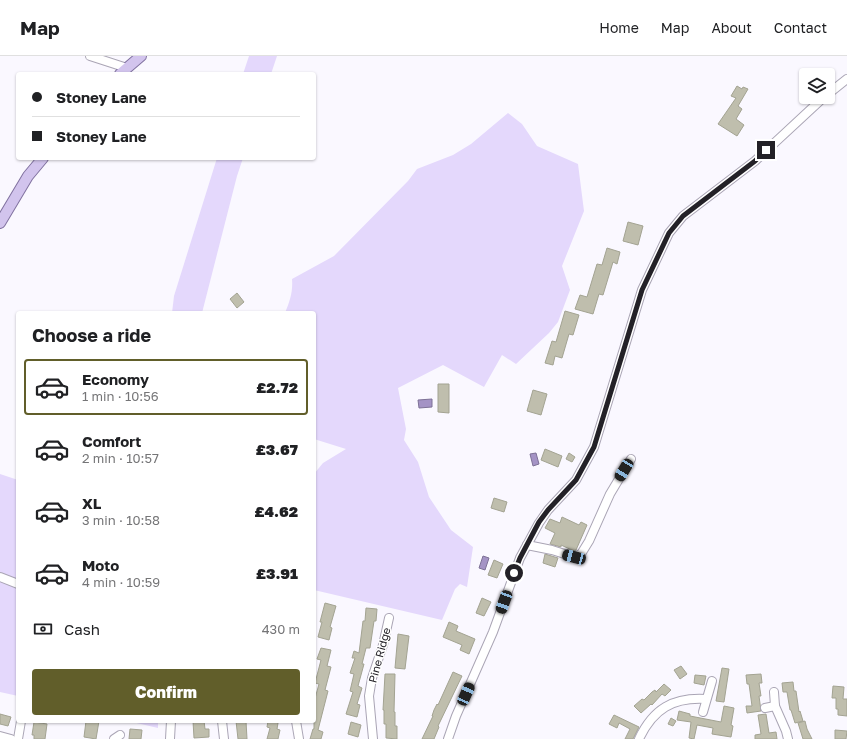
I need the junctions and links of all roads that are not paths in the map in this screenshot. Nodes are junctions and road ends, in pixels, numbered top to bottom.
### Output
1 (90, 56) edge
2 (141, 56) edge
3 (124, 71) edge
4 (847, 79) edge
5 (835, 88) edge
6 (816, 104) edge
7 (40, 160) edge
8 (0, 223) edge
9 (632, 459) dead end
10 (527, 546) junction
11 (0, 577) edge
12 (16, 583) edge
13 (389, 618) dead end
14 (712, 681) dead end
15 (774, 692) dead end
16 (706, 699) junction
17 (775, 706) junction
18 (765, 708) dead end
19 (703, 712) dead end
20 (21, 723) edge
21 (171, 723) edge
22 (222, 723) edge
23 (296, 723) edge
24 (0, 736) edge
25 (11, 739) edge
26 (18, 739) edge
27 (170, 739) edge
28 (224, 739) edge
29 (299, 739) edge
30 (373, 739) edge
31 (448, 739) edge
32 (639, 739) edge
33 (788, 739) edge

1 - 3 street
2 - 3 main road
4 - 5 street
6 - 10 street
7 - 8 main road
9 - 10 street
10 - 31 street
11 - 12 street
13 - 30 street, Pine Ridge
14 - 16 street
15 - 17 street
16 - 19 street
16 - 32 street
17 - 18 street
17 - 33 street
20 - 26 street
21 - 27 street
22 - 28 street
23 - 29 street
24 - 25 street

